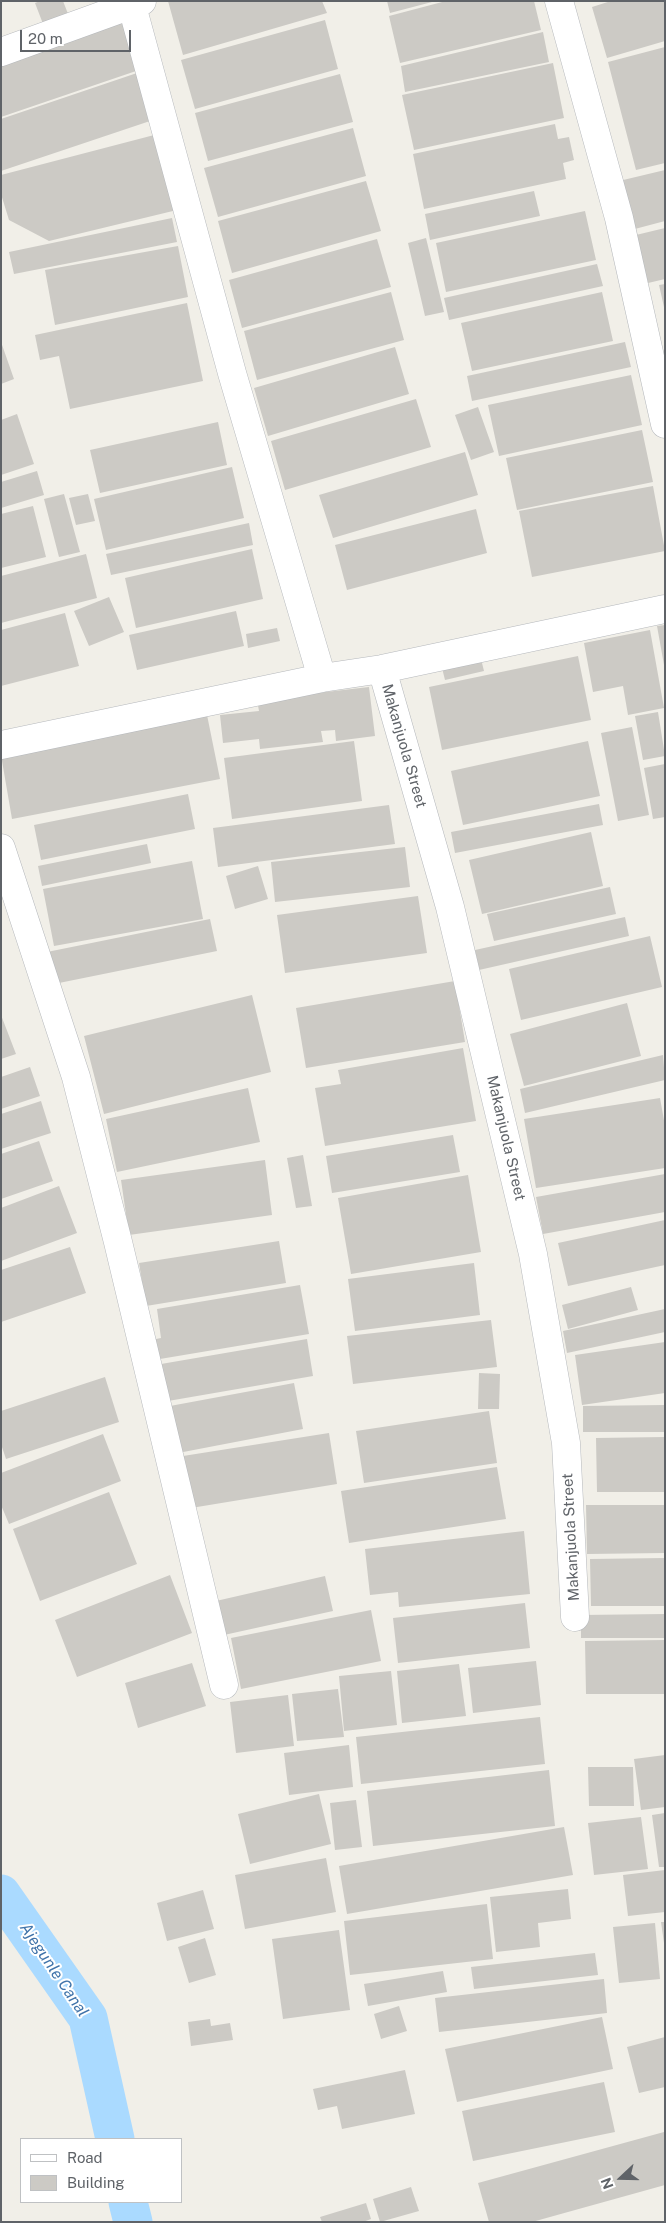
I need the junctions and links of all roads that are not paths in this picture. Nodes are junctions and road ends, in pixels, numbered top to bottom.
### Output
1 (559, 1) edge
2 (137, 4) edge
3 (1, 52) edge
4 (665, 424) edge
5 (665, 609) edge
6 (382, 669) junction
7 (322, 678) junction
8 (1, 745) edge
9 (1, 848) edge
10 (575, 1617) dead end
11 (224, 1685) dead end

1 - 4 street
2 - 3 street
2 - 7 street
5 - 6 street
6 - 7 street
6 - 10 street, Makanjuola Street
7 - 8 street
9 - 11 street

